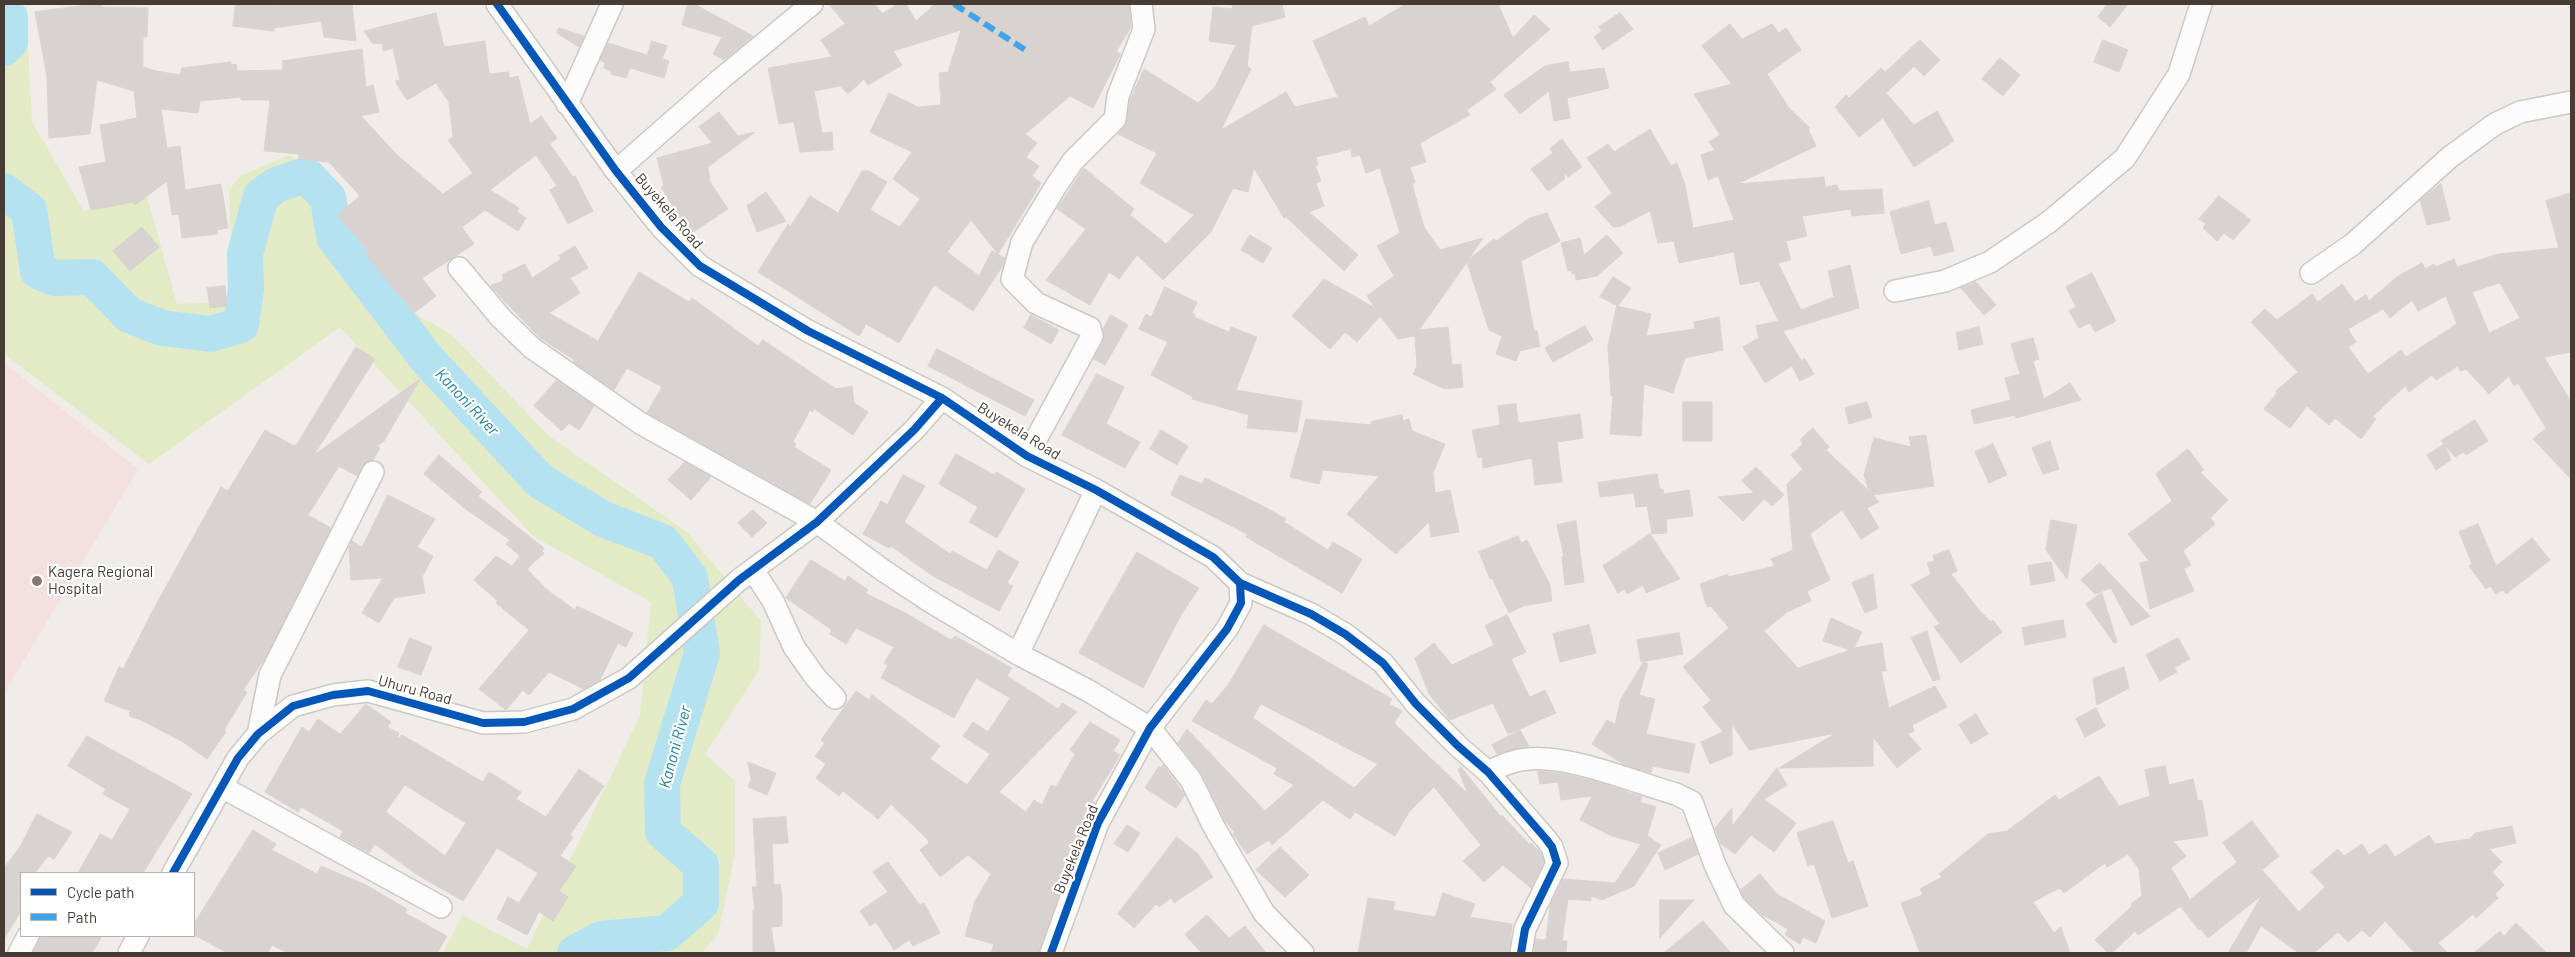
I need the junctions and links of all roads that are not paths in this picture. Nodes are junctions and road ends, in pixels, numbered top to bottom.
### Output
1 (497, 4) edge
2 (612, 4) edge
3 (812, 4) edge
4 (1141, 4) edge
5 (2200, 4) edge
6 (2571, 102) edge
7 (567, 104) junction
8 (616, 171) junction
9 (459, 268) dead end
10 (2311, 273) dead end
11 (1895, 291) dead end
12 (942, 398) junction
13 (1027, 456) junction
14 (373, 472) dead end
15 (1096, 490) junction
16 (816, 522) junction
17 (746, 575) junction
18 (1240, 583) junction
19 (1018, 654) junction
20 (836, 698) dead end
21 (1150, 728) junction
22 (258, 734) junction
23 (1488, 772) junction
24 (222, 787) junction
25 (174, 872) edge
26 (441, 907) dead end
27 (27, 937) edge
28 (19, 953) edge
29 (1051, 953) edge
30 (1304, 953) edge
31 (1521, 953) edge
32 (1783, 953) edge

1 - 7 street, Buyekela Road
2 - 7 street
3 - 8 street
4 - 13 street
5 - 11 street
6 - 10 street
7 - 8 street, Buyekela Road
8 - 12 street, Buyekela Road
9 - 16 street
12 - 13 street, Buyekela Road
12 - 16 street, Uhuru Road
13 - 15 street, Buyekela Road
14 - 22 street
15 - 18 street, Buyekela Road
15 - 19 street
16 - 17 street, Uhuru Road
16 - 19 street
17 - 20 street
17 - 22 street, Uhuru Road
18 - 21 street, Buyekela Road
18 - 23 street
19 - 21 street
21 - 29 street, Buyekela Road
21 - 30 street
22 - 24 street, Uhuru Road
23 - 31 street
23 - 32 street
24 - 25 street, Uhuru Road
24 - 26 street
27 - 28 street

